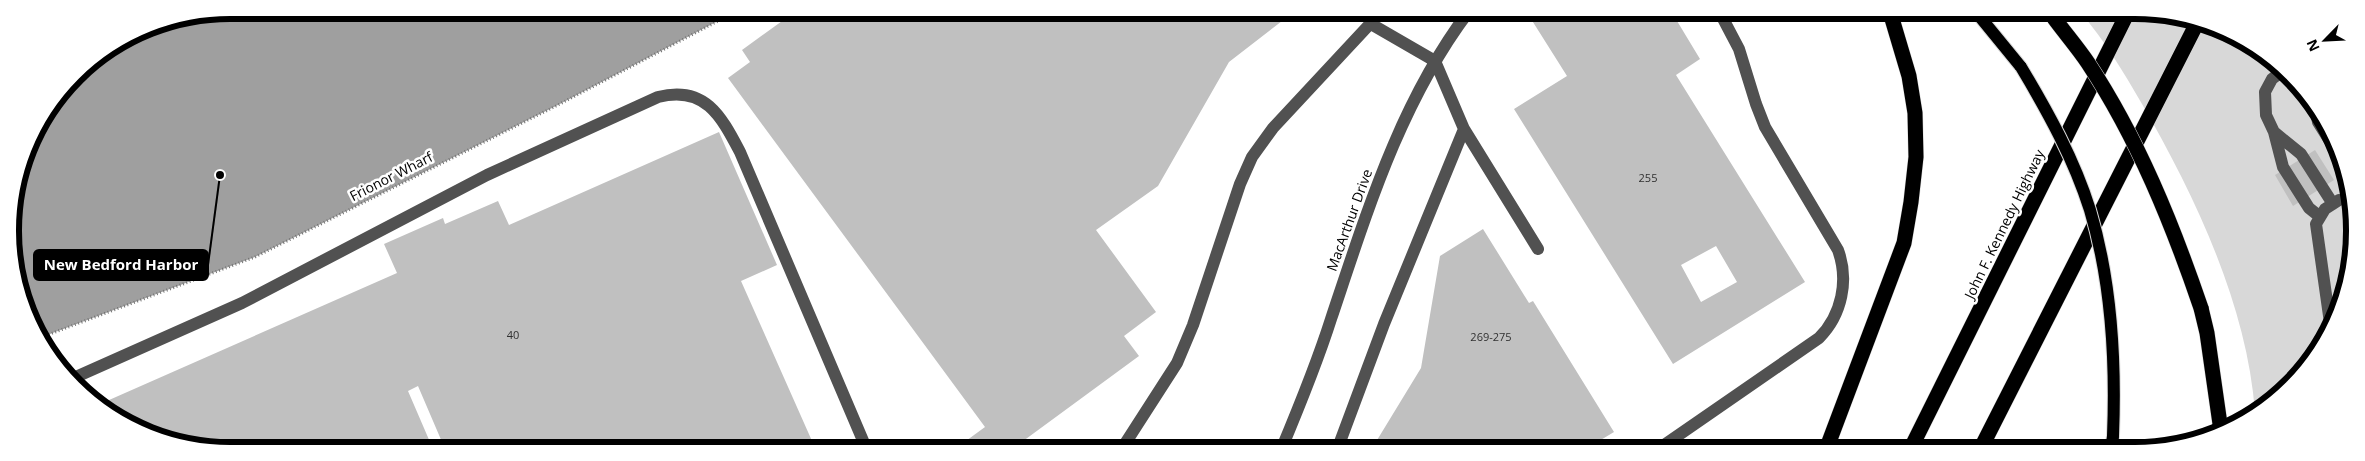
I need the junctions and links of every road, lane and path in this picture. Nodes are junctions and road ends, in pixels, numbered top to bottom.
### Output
1 (722, 19) edge
2 (1375, 19) edge
3 (1464, 19) edge
4 (1723, 19) edge
5 (1892, 19) edge
6 (1982, 19) edge
7 (2053, 19) edge
8 (2125, 19) edge
9 (1371, 24) junction
10 (2195, 28) edge
11 (1435, 61) junction
12 (2278, 75) edge
13 (1464, 129) junction
14 (2274, 132) junction
15 (2320, 216) junction
16 (1538, 249) dead end
17 (2329, 315) edge
18 (47, 335) edge
19 (77, 376) edge
20 (2220, 424) edge
21 (864, 442) edge
22 (1126, 442) edge
23 (1284, 442) edge
24 (1340, 442) edge
25 (1669, 442) edge
26 (1829, 442) edge
27 (1914, 442) edge
28 (1984, 442) edge
29 (2112, 442) edge

1 - 18 path, Frionor Wharf
2 - 9 street
3 - 11 street, MacArthur Drive
4 - 25 street
5 - 26 highway
6 - 29 main road, bridge
7 - 20 highway, bridge
8 - 27 highway, John F. Kennedy Highway
9 - 11 street
9 - 22 street
10 - 28 highway
11 - 13 street
11 - 23 street, MacArthur Drive
12 - 14 street
13 - 16 street
13 - 24 street
14 - 15 street
14 - 15 street
15 - 17 street
19 - 21 street

